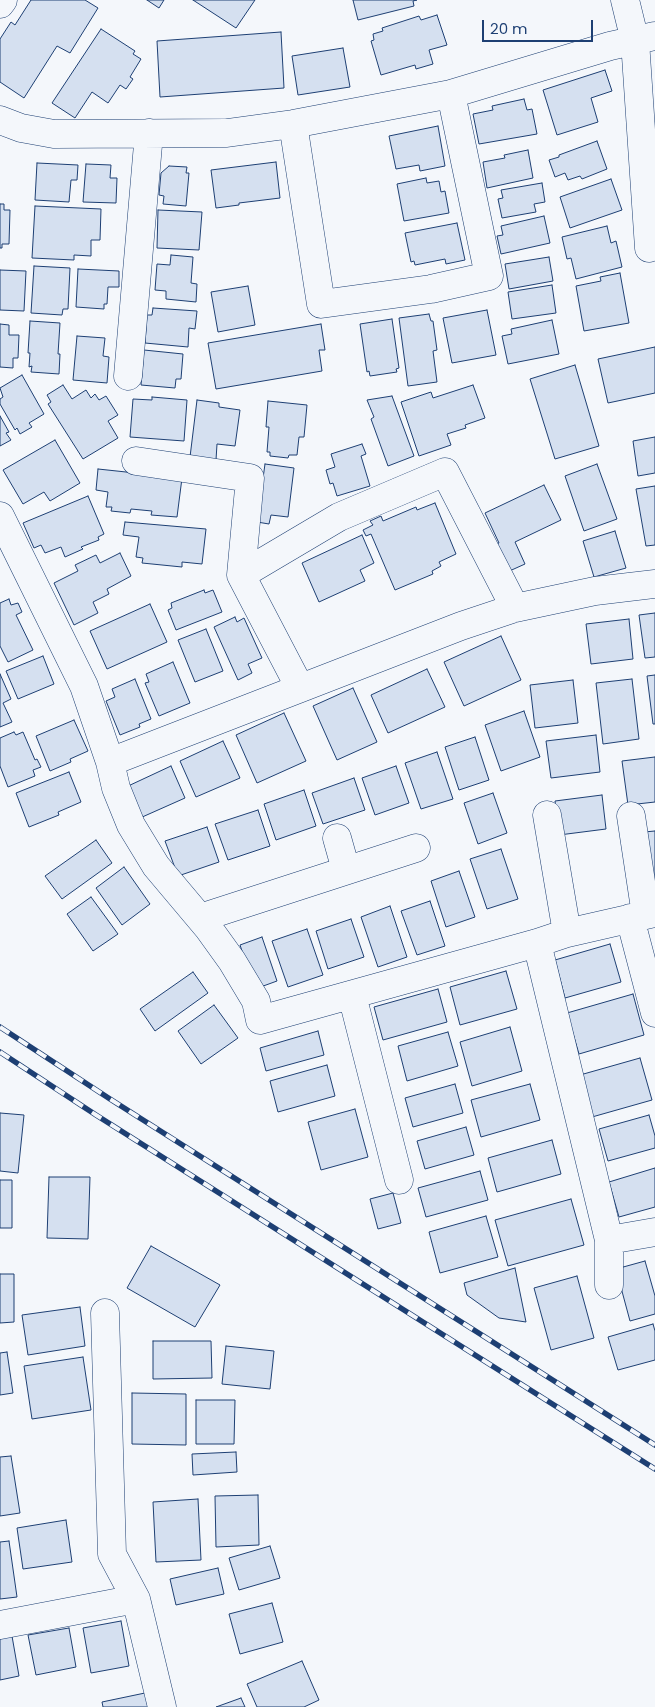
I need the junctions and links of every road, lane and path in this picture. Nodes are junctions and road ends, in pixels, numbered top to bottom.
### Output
1 (2, 0) edge
2 (625, 0) edge
3 (0, 4) edge
4 (645, 39) edge
5 (451, 94) junction
6 (0, 120) edge
7 (293, 124) junction
8 (149, 134) junction
9 (655, 246) edge
10 (128, 376) dead end
11 (136, 461) dead end
12 (0, 516) edge
13 (241, 575) junction
14 (655, 584) edge
15 (515, 608) junction
16 (300, 688) junction
17 (110, 762) junction
18 (547, 815) dead end
19 (631, 816) dead end
20 (337, 838) dead end
21 (416, 848) dead end
22 (346, 870) junction
23 (644, 915) edge
24 (200, 918) junction
25 (567, 933) junction
26 (537, 943) junction
27 (352, 995) junction
28 (655, 1013) edge
29 (399, 1180) dead end
30 (655, 1232) edge
31 (609, 1240) junction
32 (609, 1285) dead end
33 (105, 1313) dead end
34 (136, 1599) junction
35 (0, 1625) edge
36 (162, 1707) edge

1 - 3 street
2 - 4 street
4 - 5 street
4 - 9 street
5 - 7 street
5 - 7 street
6 - 8 street
7 - 8 street
8 - 10 street
11 - 13 street
12 - 17 street
13 - 15 street
13 - 16 street
14 - 15 street
15 - 16 street
16 - 17 street
17 - 24 street
18 - 25 street
19 - 23 street
20 - 22 street
21 - 22 street
22 - 24 street
23 - 25 street
23 - 28 street
24 - 27 street
25 - 26 street
26 - 27 street
26 - 31 street
27 - 29 street
30 - 31 street
31 - 32 street
33 - 34 street
34 - 35 street
34 - 36 street

